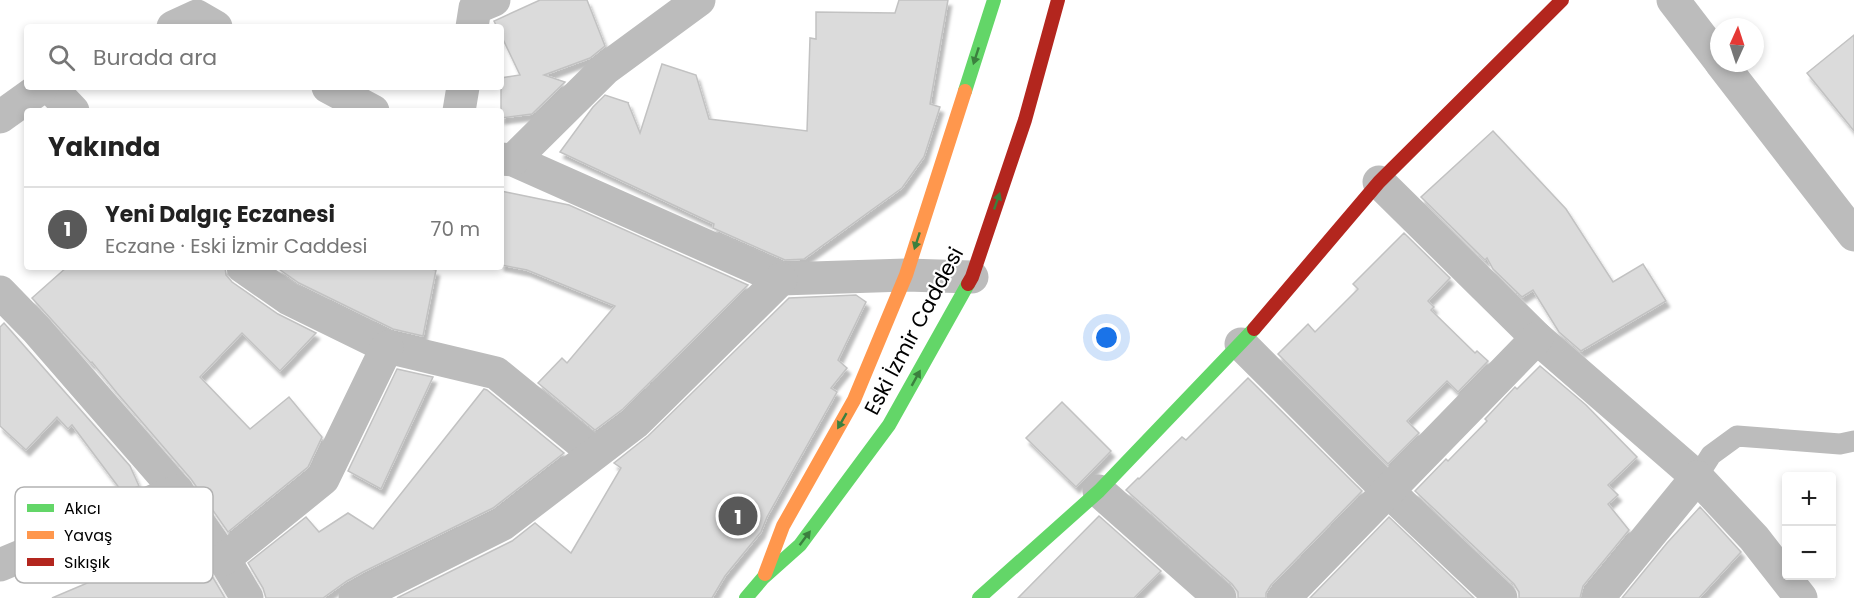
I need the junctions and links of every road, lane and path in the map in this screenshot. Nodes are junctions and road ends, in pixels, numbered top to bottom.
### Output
1 (494, 0) edge
2 (699, 0) edge
3 (994, 0) edge
4 (1058, 0) edge
5 (1563, 0) edge
6 (1673, 0) edge
7 (472, 24) edge
8 (1710, 49) edge
9 (1728, 72) edge
10 (38, 90) edge
11 (53, 90) edge
12 (334, 90) edge
13 (462, 90) edge
14 (70, 108) edge
15 (367, 108) edge
16 (460, 108) edge
17 (0, 117) edge
18 (507, 159) edge
19 (1379, 182) junction
20 (1854, 235) edge
21 (247, 270) edge
22 (906, 276) junction
23 (972, 277) junction
24 (781, 279) junction
25 (0, 292) edge
26 (1537, 338) junction
27 (1241, 344) junction
28 (387, 347) junction
29 (1854, 441) edge
30 (594, 453) junction
31 (1696, 477) junction
32 (174, 487) edge
33 (1099, 491) junction
34 (1388, 491) junction
35 (213, 543) edge
36 (15, 559) edge
37 (224, 559) junction
38 (0, 565) edge
39 (763, 578) junction
40 (247, 598) edge
41 (356, 598) edge
42 (746, 598) edge
43 (979, 598) edge
44 (1220, 598) edge
45 (1284, 598) edge
46 (1501, 598) edge
47 (1598, 598) edge
48 (1801, 598) edge

1 - 7 street
2 - 18 street
3 -> 22 main road, Eski İzmir Caddesi
23 -> 4 main road, Eski İzmir Caddesi
5 - 19 main road
6 - 8 street
9 - 20 street
10 - 17 street
11 - 14 street
12 - 15 street
13 - 16 street
18 - 24 street
19 - 26 street
19 - 27 main road
21 - 28 street
22 - 23 street
22 - 24 street
22 -> 39 main road, Eski İzmir Caddesi
39 -> 23 main road, Eski İzmir Caddesi
24 - 30 street
25 - 32 street
26 - 31 street
26 - 34 street
27 - 33 main road
27 - 34 street
28 - 30 street
28 - 37 street
29 - 31 lane
30 - 41 street
31 - 47 street
31 - 48 street
33 - 43 main road
33 - 44 street
34 - 45 street
34 - 46 street
35 - 37 street
36 - 38 street
37 - 40 street
39 - 42 main road, Eski İzmir Caddesi

